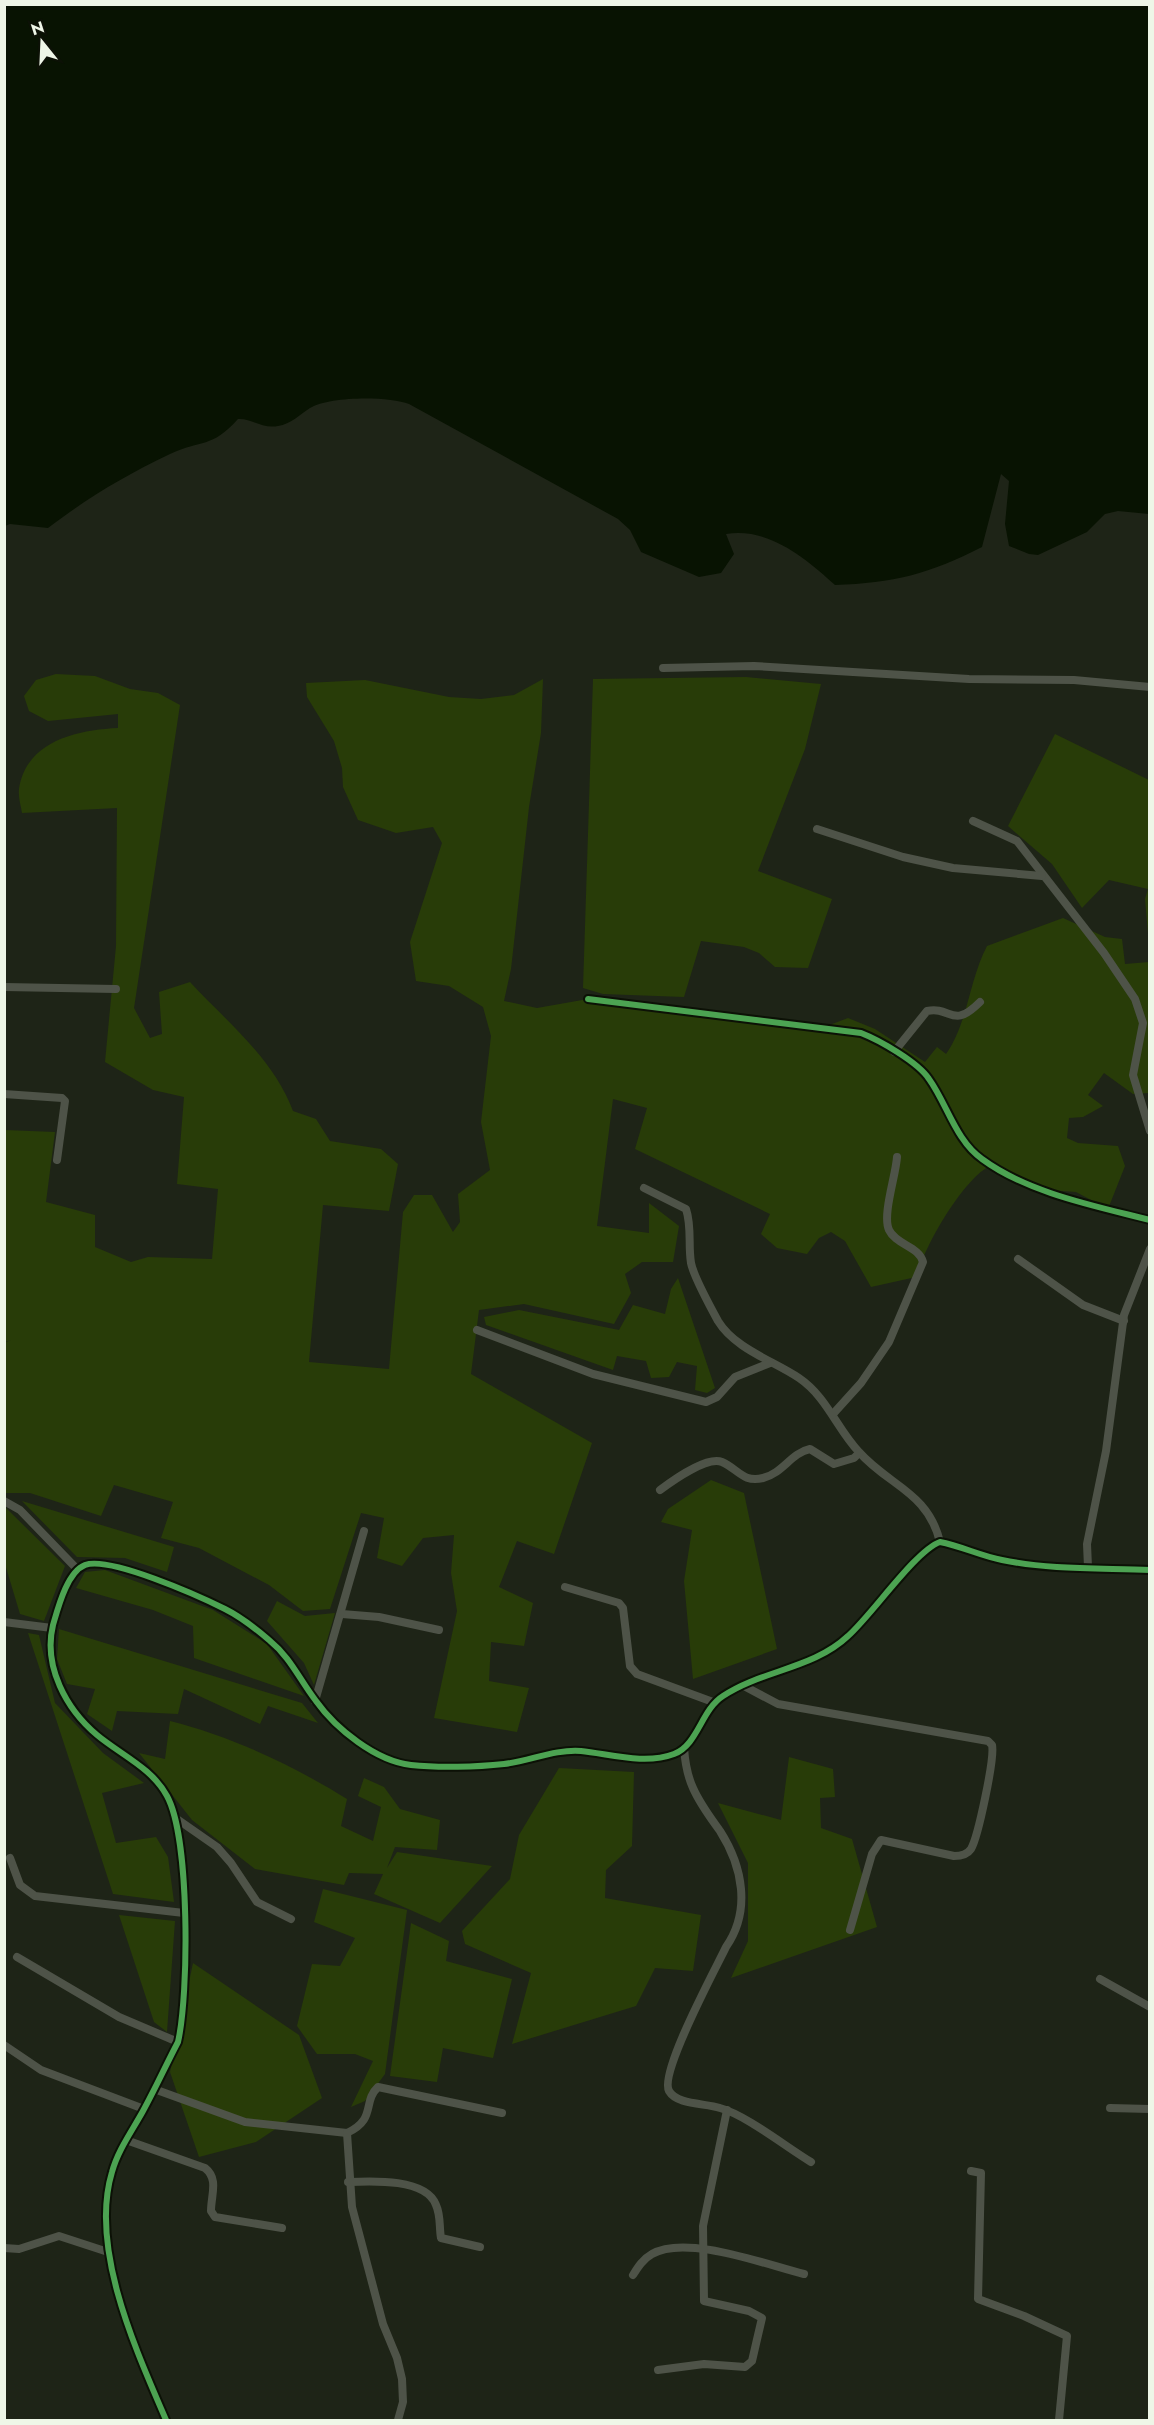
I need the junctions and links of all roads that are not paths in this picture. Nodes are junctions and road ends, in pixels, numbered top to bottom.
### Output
1 (663, 668) dead end
2 (1149, 687) edge
3 (973, 821) dead end
4 (817, 829) dead end
5 (1042, 876) junction
6 (4, 987) edge
7 (116, 989) dead end
8 (588, 999) dead end
9 (980, 1002) dead end
10 (894, 1052) junction
11 (4, 1094) edge
12 (1149, 1131) edge
13 (897, 1156) dead end
14 (57, 1160) dead end
15 (644, 1188) dead end
16 (1149, 1220) edge
17 (1149, 1249) edge
18 (1018, 1259) dead end
19 (1124, 1321) junction
20 (477, 1330) dead end
21 (770, 1364) junction
22 (833, 1414) junction
23 (859, 1453) junction
24 (660, 1490) dead end
25 (4, 1501) edge
26 (364, 1531) dead end
27 (939, 1542) junction
28 (1088, 1567) junction
29 (78, 1570) junction
30 (1149, 1570) edge
31 (565, 1587) dead end
32 (342, 1614) junction
33 (4, 1622) edge
34 (52, 1628) junction
35 (439, 1630) dead end
36 (742, 1685) junction
37 (315, 1701) junction
38 (713, 1702) junction
39 (684, 1748) junction
40 (174, 1817) junction
41 (10, 1858) dead end
42 (184, 1913) junction
43 (291, 1920) dead end
44 (850, 1930) dead end
45 (17, 1957) dead end
46 (1100, 1979) dead end
47 (1149, 2007) edge
48 (178, 2042) junction
49 (4, 2045) edge
50 (154, 2089) junction
51 (1110, 2108) dead end
52 (144, 2109) junction
53 (1149, 2109) edge
54 (727, 2110) junction
55 (502, 2112) dead end
56 (347, 2133) junction
57 (126, 2140) junction
58 (811, 2162) dead end
59 (971, 2171) dead end
60 (348, 2181) junction
61 (282, 2228) dead end
62 (4, 2247) edge
63 (480, 2247) dead end
64 (705, 2250) junction
65 (108, 2252) junction
66 (804, 2274) dead end
67 (633, 2275) dead end
68 (658, 2370) dead end
69 (166, 2421) edge
70 (398, 2421) edge
71 (1059, 2421) edge

1 - 2 street
3 - 5 street
4 - 5 street
5 - 12 street
6 - 7 street
8 - 10 street
9 - 10 street
10 - 16 street
11 - 14 street
13 - 22 street
15 - 21 street
17 - 19 street
18 - 19 street
19 - 28 street
20 - 21 street
21 - 22 street
22 - 23 street
23 - 24 street
23 - 27 street
25 - 29 street
26 - 32 street
27 - 28 street
27 - 36 street
28 - 30 street
29 - 34 street
29 - 37 street
31 - 38 street
32 - 35 street
32 - 37 street
33 - 34 street
34 - 40 street
36 - 38 street
36 - 44 street
37 - 39 street
38 - 39 street
39 - 54 street
40 - 42 street
40 - 43 street
41 - 42 street
42 - 48 street
45 - 48 street
46 - 47 street
48 - 50 street
49 - 52 street
50 - 52 street
50 - 56 street
51 - 53 street
52 - 57 street
54 - 58 street
54 - 64 street
55 - 56 street
56 - 60 street
57 - 61 street
57 - 65 street
59 - 71 street
60 - 63 street
60 - 70 street
62 - 65 street
64 - 66 street
64 - 67 street
64 - 68 street
65 - 69 street

